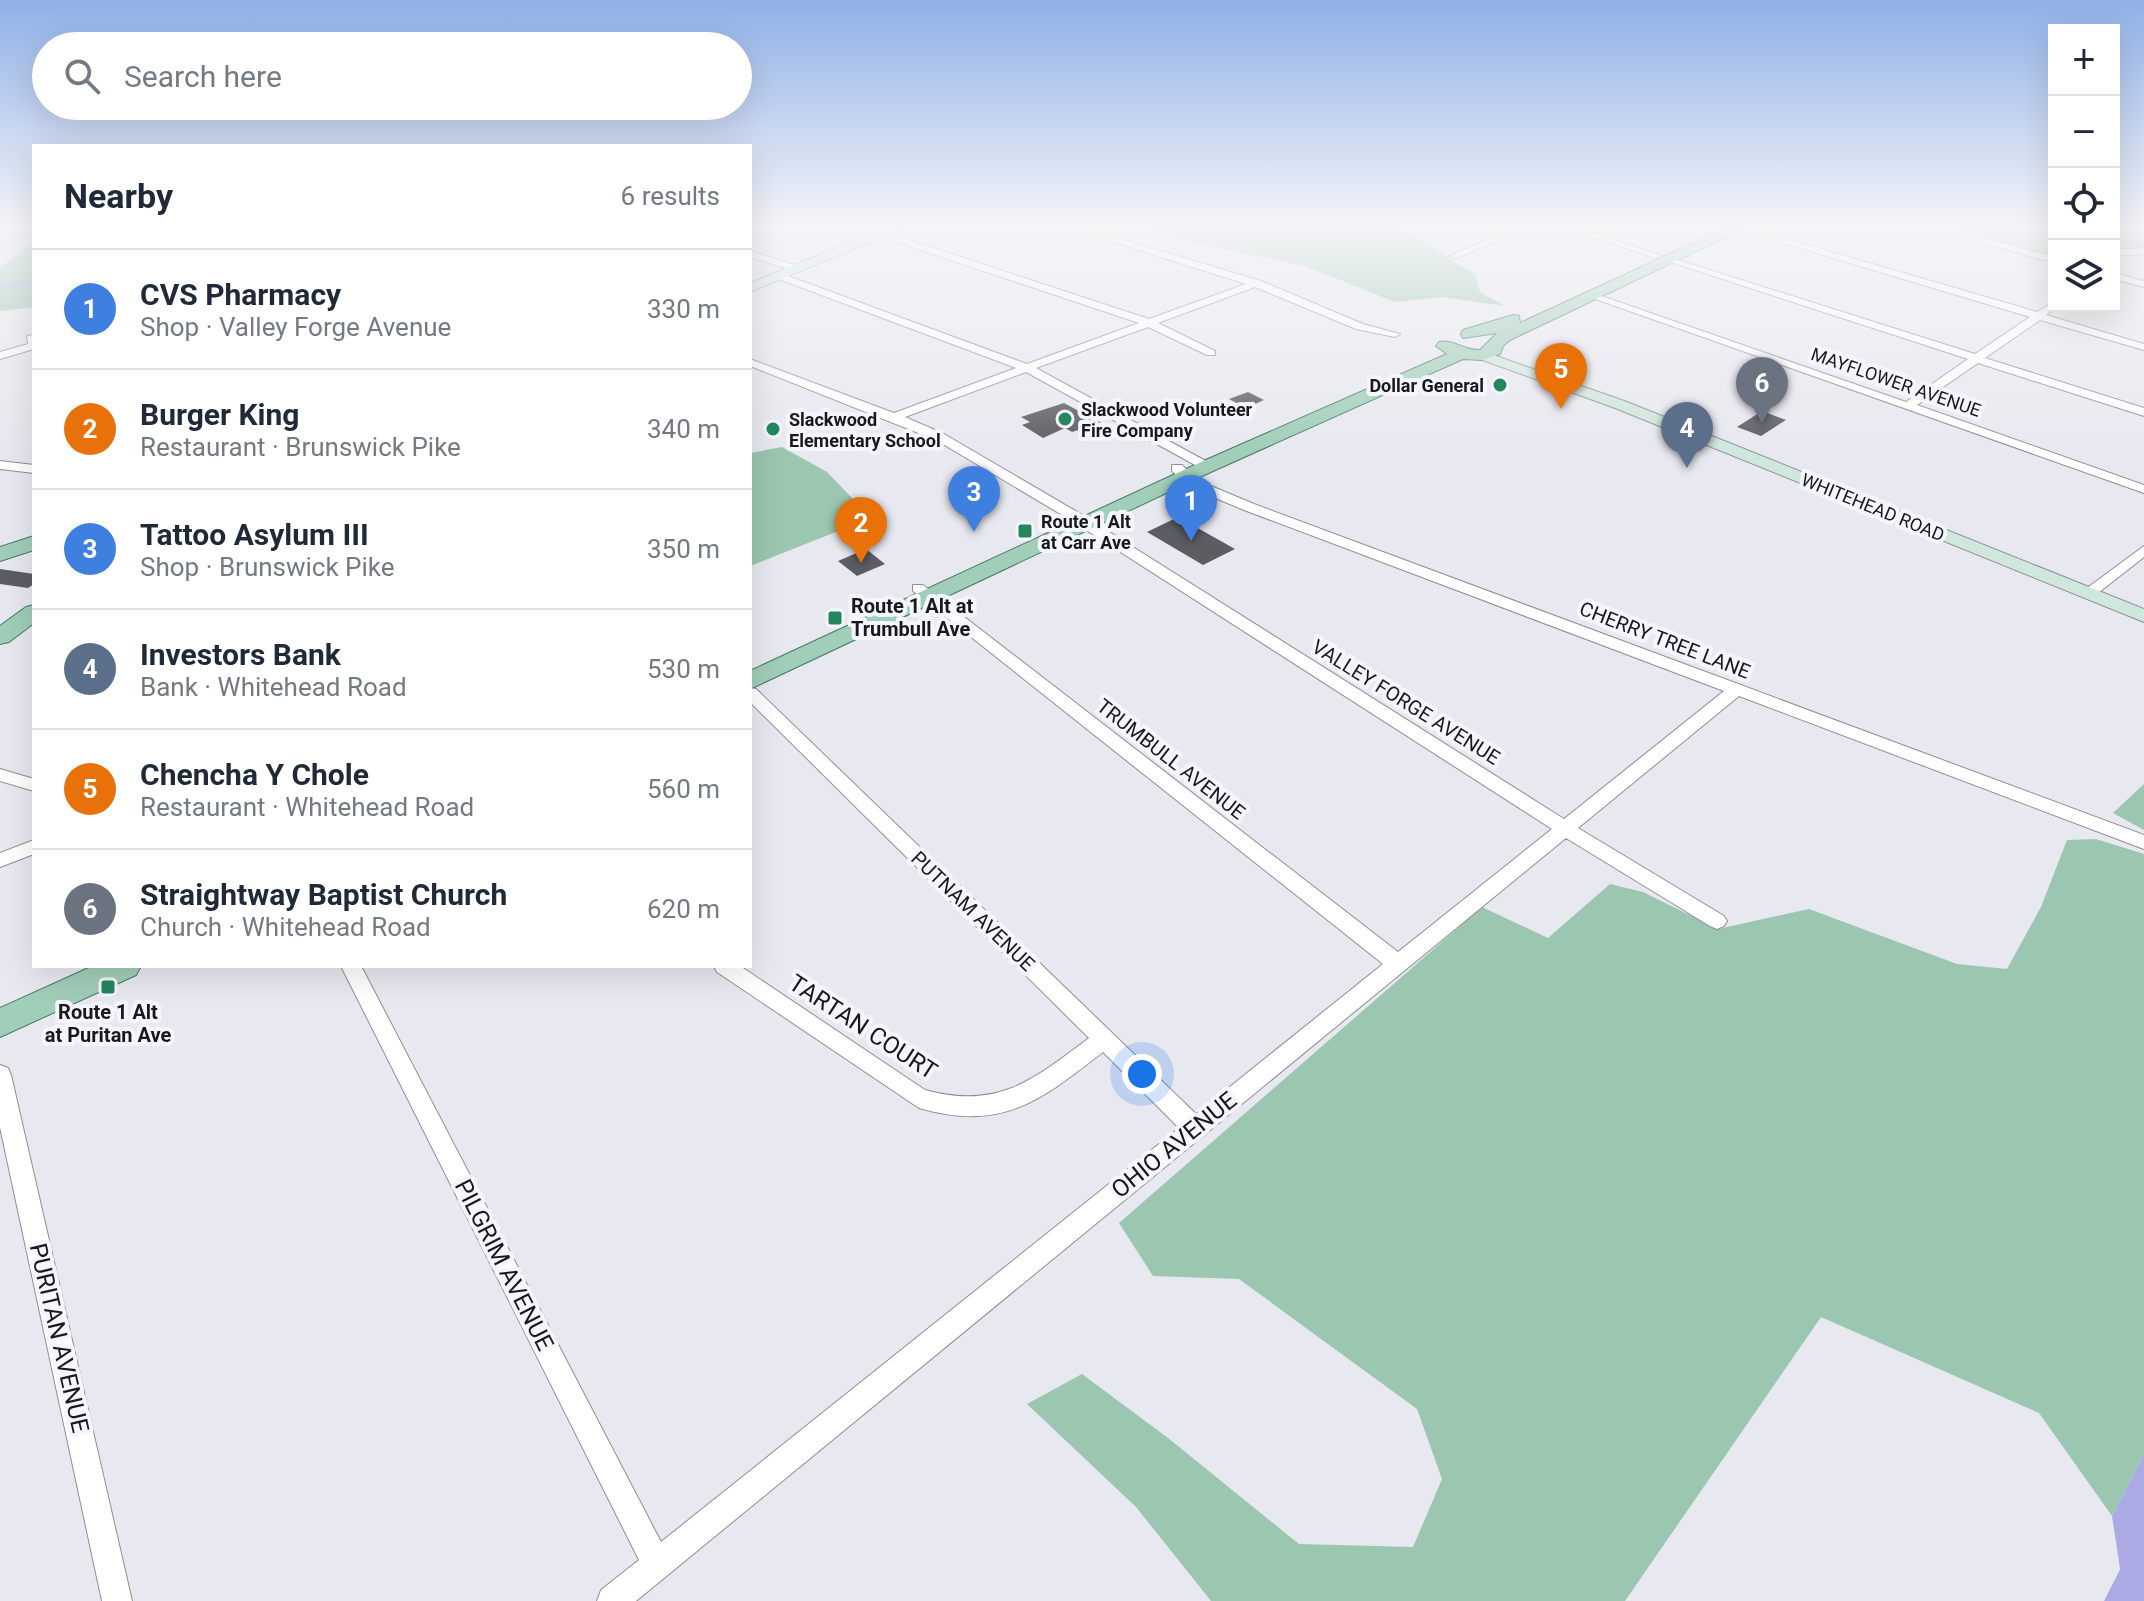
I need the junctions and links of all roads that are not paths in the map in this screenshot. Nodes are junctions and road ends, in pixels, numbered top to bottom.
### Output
1 (849, 302) edge
2 (1084, 302) edge
3 (1206, 302) edge
4 (1301, 302) edge
5 (1558, 302) edge
6 (1577, 302) edge
7 (1608, 302) edge
8 (1800, 302) edge
9 (1989, 302) edge
10 (2048, 309) edge
11 (2038, 316) junction
12 (1148, 323) junction
13 (1395, 334) dead end
14 (1469, 334) junction
15 (32, 342) edge
16 (32, 342) edge
17 (0, 347) edge
18 (2144, 347) edge
19 (1453, 350) junction
20 (1490, 350) junction
21 (1211, 353) dead end
22 (0, 356) edge
23 (1977, 358) junction
24 (752, 363) edge
25 (1027, 368) junction
26 (1908, 406) junction
27 (2144, 412) edge
28 (894, 417) junction
29 (0, 465) edge
30 (1190, 468) junction
31 (32, 469) edge
32 (2144, 489) edge
33 (1080, 520) junction
34 (32, 544) edge
35 (2144, 550) edge
36 (0, 554) edge
37 (923, 593) junction
38 (2088, 594) junction
39 (32, 613) edge
40 (2144, 616) edge
41 (0, 637) edge
42 (752, 664) edge
43 (752, 680) edge
44 (1736, 690) junction
45 (752, 695) edge
46 (0, 775) edge
47 (32, 784) edge
48 (1565, 829) junction
49 (2144, 842) edge
50 (32, 848) edge
51 (0, 860) edge
52 (1717, 921) dead end
53 (1398, 964) junction
54 (80, 968) edge
55 (121, 968) edge
56 (352, 968) edge
57 (727, 968) edge
58 (0, 1004) edge
59 (0, 1023) edge
60 (1104, 1039) junction
61 (0, 1075) edge
62 (1195, 1128) junction
63 (657, 1565) junction
64 (117, 1601) edge
65 (612, 1601) edge

1 - 25 street, CHERRY TREE LANE
2 - 12 street
3 - 12 street
4 - 13 street
5 - 14 main road
6 - 20 main road
7 - 26 street, MAYFLOWER AVENUE
8 - 23 street
9 - 11 street
10 - 11 street
11 - 18 street
11 - 23 street
12 - 21 street
12 - 25 street
14 - 19 main road
14 - 20 main road
15 - 17 street
16 - 22 street
19 - 20 main road
19 - 30 main road
20 - 38 main road, WHITEHEAD ROAD
23 - 26 street
23 - 27 street
24 - 28 street, VALLEY FORGE AVENUE
25 - 28 street
25 - 30 street, CHERRY TREE LANE
26 - 32 street, MAYFLOWER AVENUE
28 - 33 street, VALLEY FORGE AVENUE
29 - 31 street
30 - 33 main road
30 - 44 street, CHERRY TREE LANE
33 - 37 main road
33 - 48 street, VALLEY FORGE AVENUE
34 - 36 main road
35 - 38 street
37 - 42 main road
37 - 43 main road
37 - 53 street, TRUMBULL AVENUE
38 - 40 main road, WHITEHEAD ROAD
39 - 41 main road
44 - 48 street, OHIO AVENUE
44 - 49 street, CHERRY TREE LANE
45 - 60 street, PUTNAM AVENUE
46 - 47 street
48 - 52 street, VALLEY FORGE AVENUE
48 - 53 street, OHIO AVENUE
50 - 51 street
53 - 62 street, OHIO AVENUE
54 - 58 main road
55 - 59 main road
56 - 63 street, PILGRIM AVENUE
57 - 60 street, TARTAN COURT
60 - 62 street, PUTNAM AVENUE
61 - 64 street, PURITAN AVENUE
62 - 63 street, OHIO AVENUE
63 - 65 street, OHIO AVENUE

